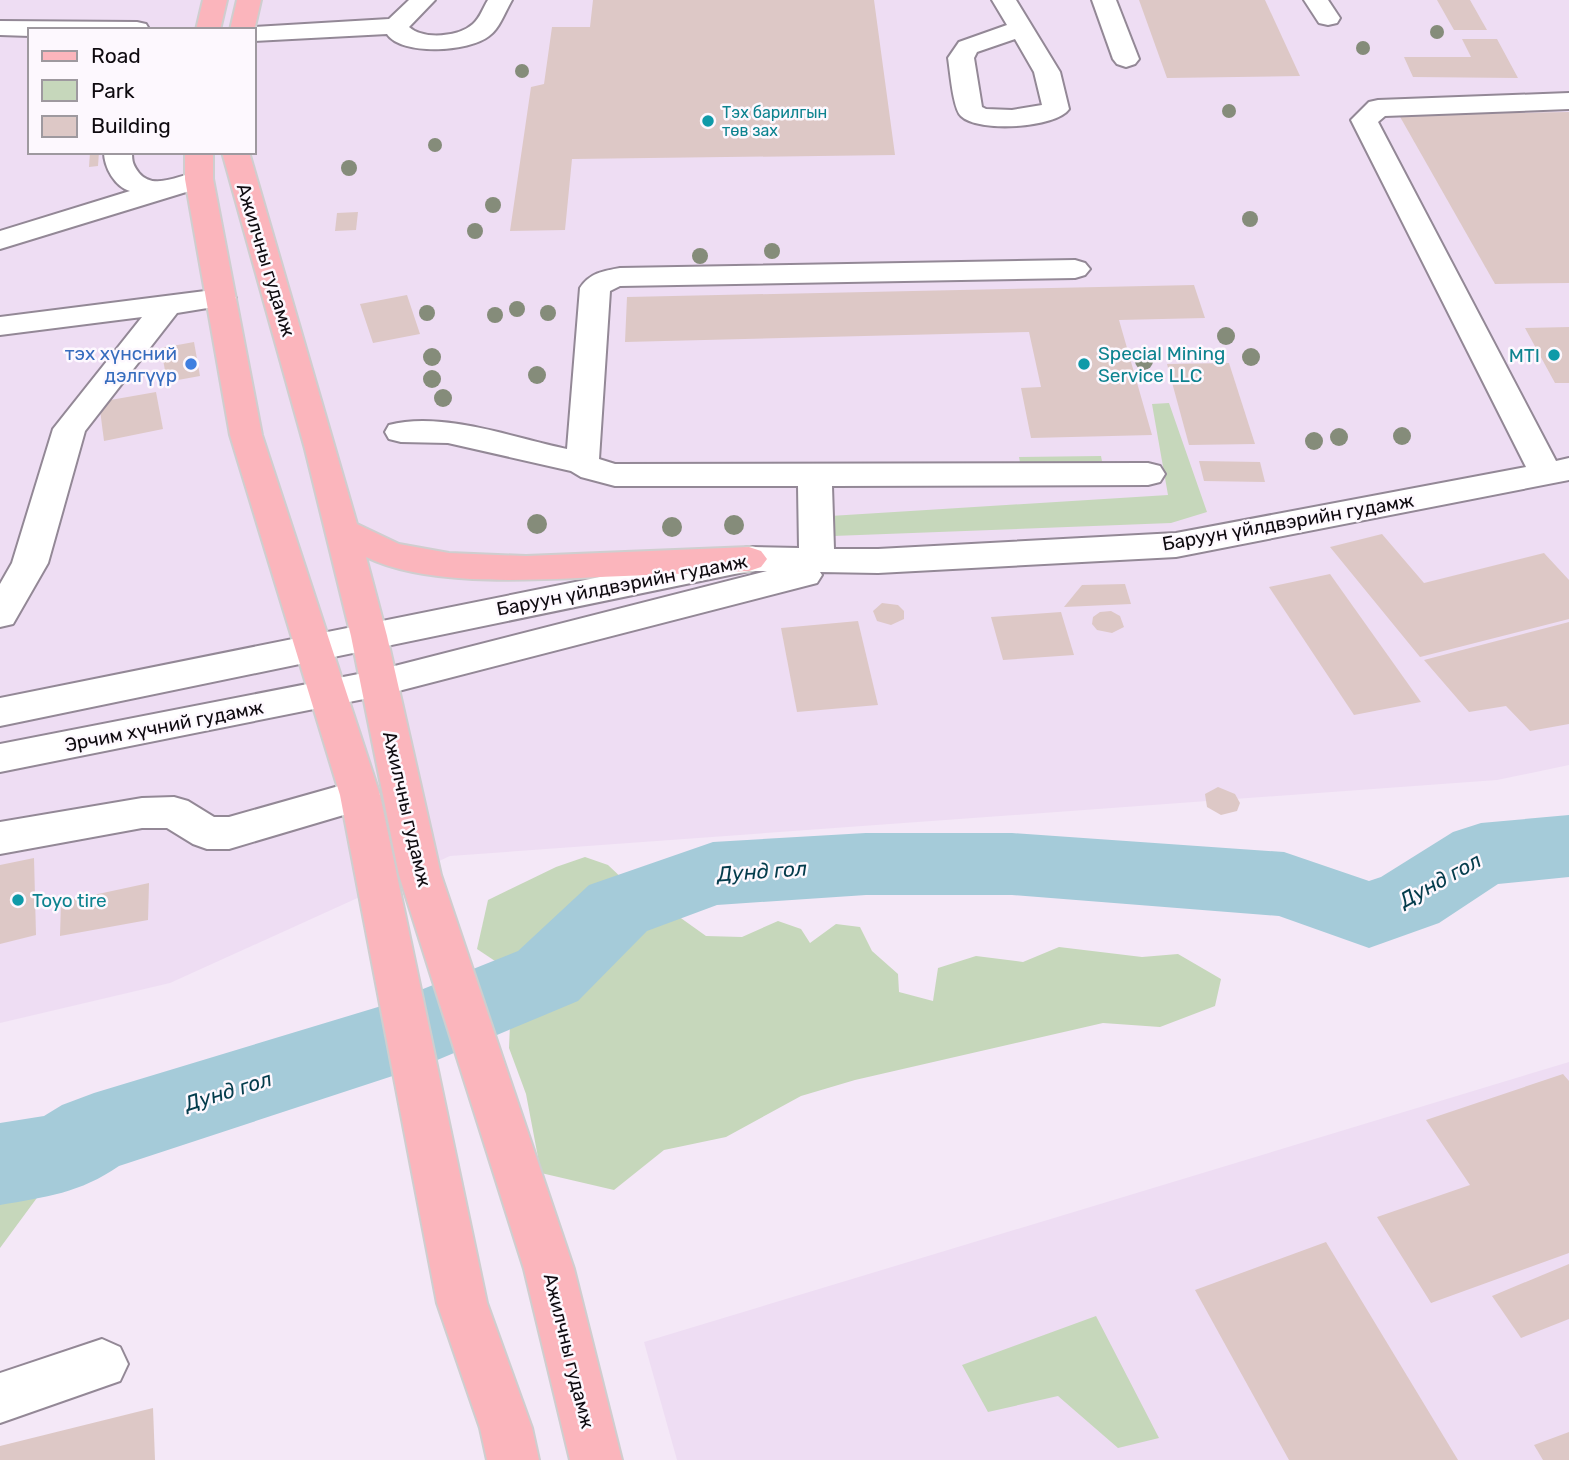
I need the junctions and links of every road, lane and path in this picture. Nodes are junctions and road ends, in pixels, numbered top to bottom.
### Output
1 (215, 0) edge
2 (249, 0) edge
3 (423, 0) edge
4 (500, 0) edge
5 (1004, 0) edge
6 (1104, 0) edge
7 (310, 5) dead end
8 (140, 23) edge
9 (396, 26) junction
10 (0, 28) edge
11 (208, 28) edge
12 (243, 28) edge
13 (1021, 28) dead end
14 (302, 31) junction
15 (256, 34) edge
16 (1126, 59) dead end
17 (1569, 101) edge
18 (118, 154) edge
19 (236, 154) edge
20 (199, 166) edge
21 (161, 191) junction
22 (0, 240) edge
23 (1075, 269) dead end
24 (221, 298) junction
25 (166, 306) junction
26 (0, 326) edge
27 (401, 432) dead end
28 (582, 463) junction
29 (1558, 471) edge
30 (1148, 474) dead end
31 (815, 475) junction
32 (341, 530) junction
33 (749, 559) junction
34 (817, 559) junction
35 (878, 561) junction
36 (0, 615) edge
37 (369, 636) junction
38 (313, 648) junction
39 (379, 683) junction
40 (327, 694) junction
41 (0, 712) edge
42 (0, 758) edge
43 (360, 795) junction
44 (0, 838) edge
45 (102, 1364) dead end
46 (0, 1398) edge
47 (502, 1450) edge
48 (596, 1460) edge

1 - 11 main road
2 - 12 main road
3 - 9 street
4 - 9 street
5 - 13 street
6 - 16 street
7 - 14 street
8 - 10 street
9 - 14 street
14 - 15 street
17 - 29 street
18 - 21 street
19 - 32 main road, Ажилчны гудамж
20 - 21 street
20 - 24 main road
21 - 22 street
23 - 28 street
24 - 25 street
24 - 38 main road
25 - 26 street
25 - 36 street
27 - 28 street
28 - 31 street
29 - 35 street, Баруун үйлдвэрийн гудамж
30 - 31 street
31 - 34 street
32 - 33 main road
32 - 37 main road, Ажилчны гудамж
33 - 34 street, Баруун үйлдвэрийн гудамж
33 - 37 street, Баруун үйлдвэрийн гудамж
34 - 35 street, Баруун үйлдвэрийн гудамж
35 - 39 street, Баруун үйлдвэрийн гудамж
37 - 38 street, Баруун үйлдвэрийн гудамж
37 - 39 main road, Ажилчны гудамж
38 - 40 main road
38 - 41 street
39 - 40 street, Баруун үйлдвэрийн гудамж
39 - 48 main road, Ажилчны гудамж
40 - 42 street, Эрчим хүчний гудамж
40 - 43 main road
43 - 44 street
43 - 47 main road
45 - 46 street

